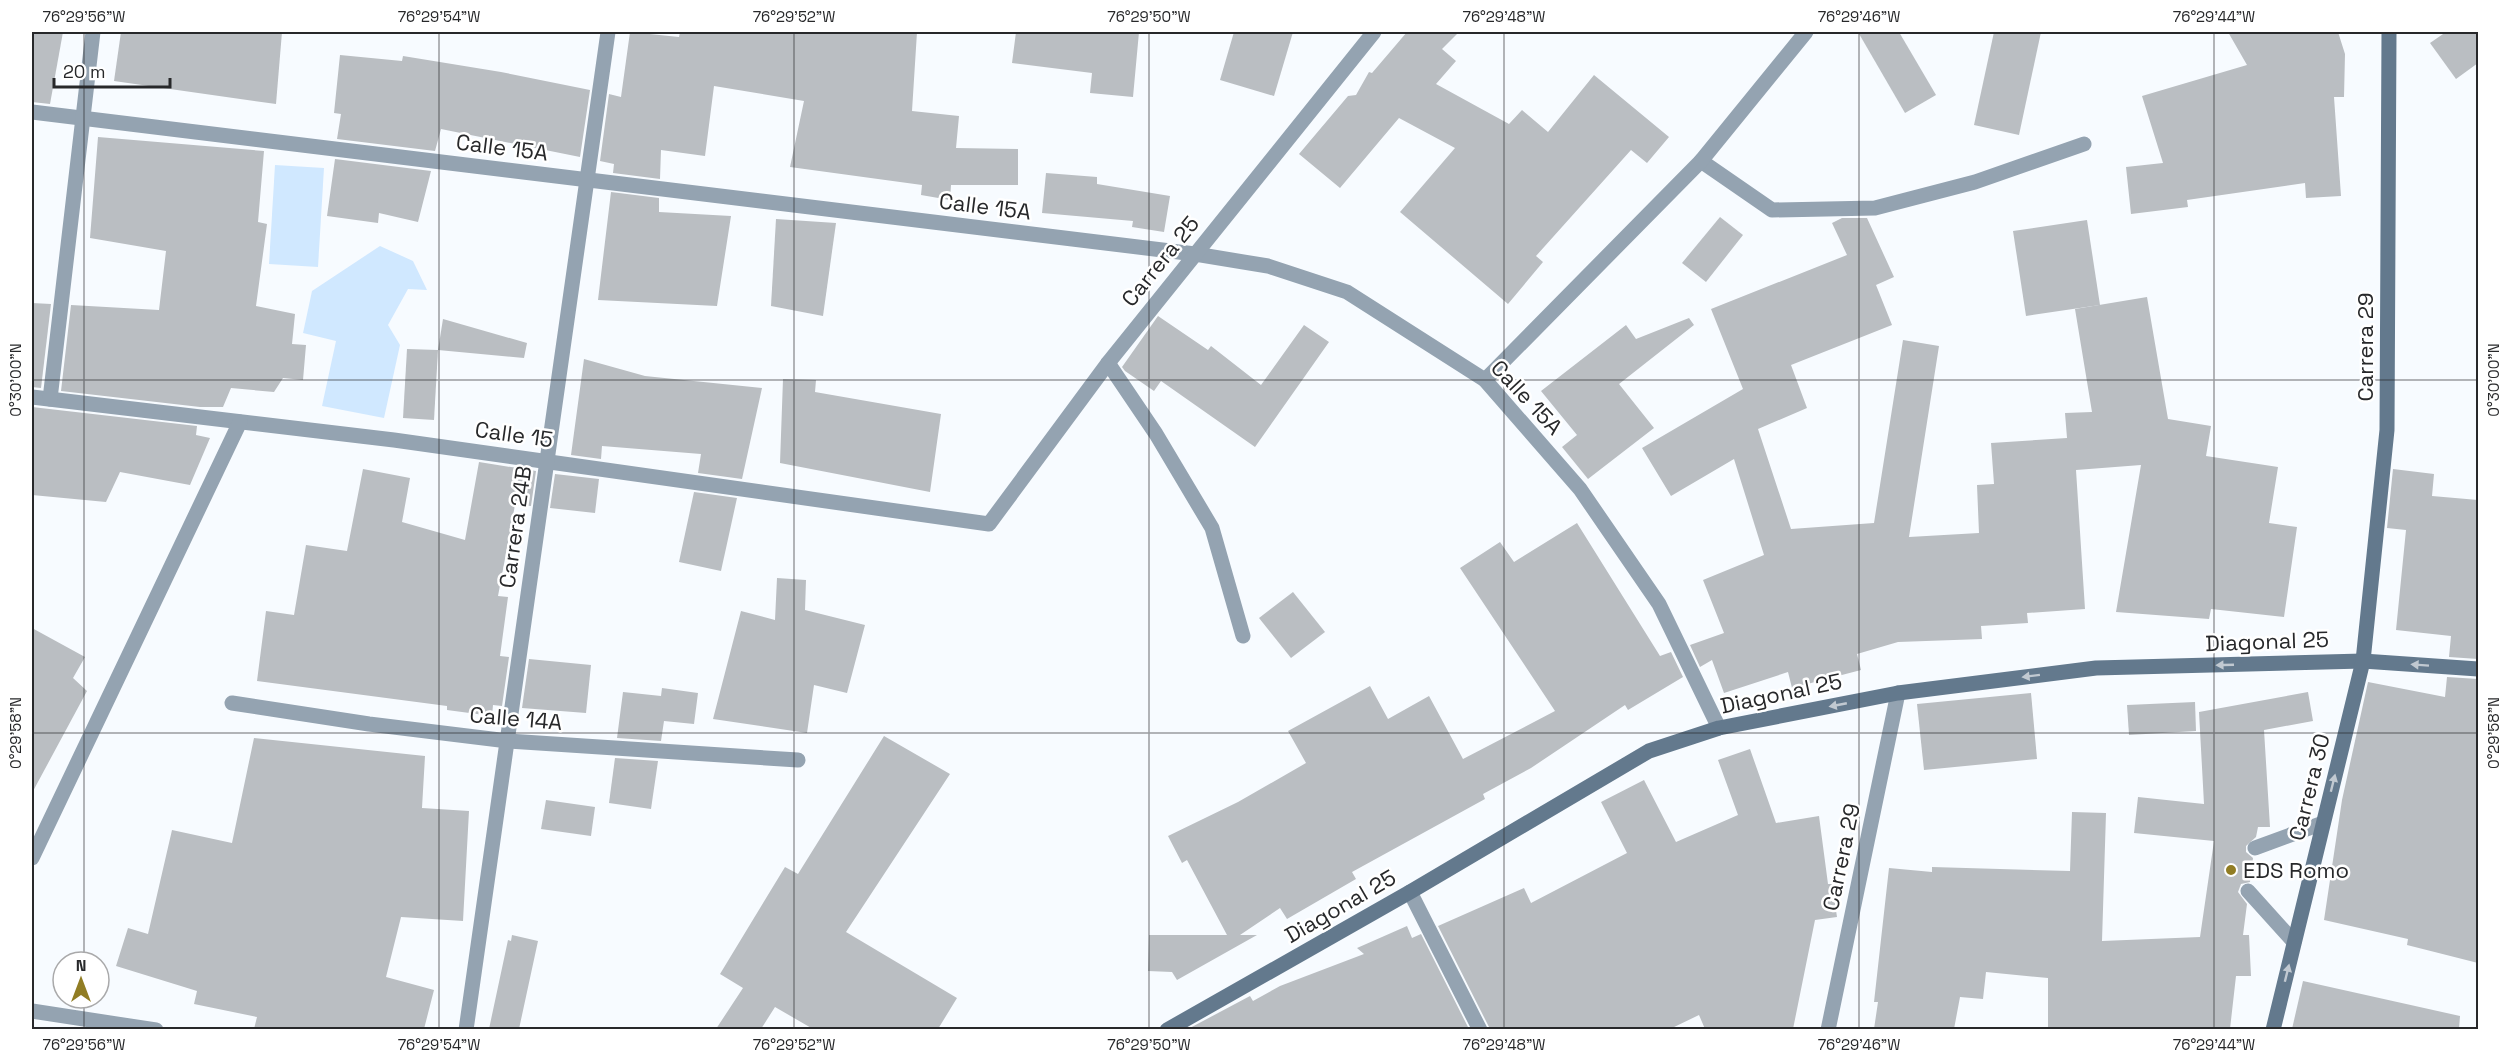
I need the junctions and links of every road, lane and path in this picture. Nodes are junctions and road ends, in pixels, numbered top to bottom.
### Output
1 (93, 32) edge
2 (608, 32) edge
3 (1374, 32) edge
4 (1806, 32) edge
5 (2389, 32) edge
6 (32, 112) edge
7 (83, 118) junction
8 (2084, 144) dead end
9 (1701, 161) junction
10 (587, 180) junction
11 (1194, 254) junction
12 (1108, 363) junction
13 (1485, 380) junction
14 (32, 397) edge
15 (50, 399) junction
16 (240, 422) junction
17 (547, 462) junction
18 (989, 525) joint
19 (1243, 636) dead end
20 (2363, 661) junction
21 (2478, 669) edge
22 (1898, 693) junction
23 (232, 703) dead end
24 (1719, 728) junction
25 (508, 741) junction
26 (798, 760) dead end
27 (2323, 823) junction
28 (2255, 848) dead end
29 (32, 858) edge
30 (2248, 891) dead end
31 (1410, 892) junction
32 (2294, 942) junction
33 (32, 1011) edge
34 (156, 1029) edge
35 (466, 1029) edge
36 (1167, 1029) edge
37 (1479, 1029) edge
38 (1828, 1029) edge
39 (2273, 1029) edge

1 - 7 street
2 - 10 street, Carrera 24B
3 - 11 street, Carrera 25
4 - 9 street
5 - 20 main road, Carrera 29
6 - 7 street, Calle 15A
7 - 10 street, Calle 15A
7 - 15 street
8 - 9 street
9 - 13 street
10 - 11 street, Calle 15A
10 - 17 street, Carrera 24B
11 - 12 street, Carrera 25
11 - 13 street, Calle 15A
12 - 18 street, Carrera 25
12 - 19 street
13 - 24 street, Calle 15A
14 - 15 street, Calle 15
15 - 16 street, Calle 15
16 - 17 street, Calle 15
16 - 29 street
17 - 18 street, Calle 15
17 - 25 street, Carrera 24B
21 -> 20 main road, Diagonal 25
20 -> 22 main road, Diagonal 25
27 -> 20 main road, Carrera 30
22 -> 24 main road, Diagonal 25
22 - 38 street, Carrera 29
23 - 25 street, Calle 14A
24 - 31 main road, Diagonal 25
25 - 26 street, Calle 14A
25 - 35 street, Carrera 24B
27 - 28 street
27 - 32 main road, Carrera 30
30 - 32 street
31 - 36 main road, Diagonal 25
31 - 37 street
39 -> 32 main road, Carrera 30
33 - 34 street

